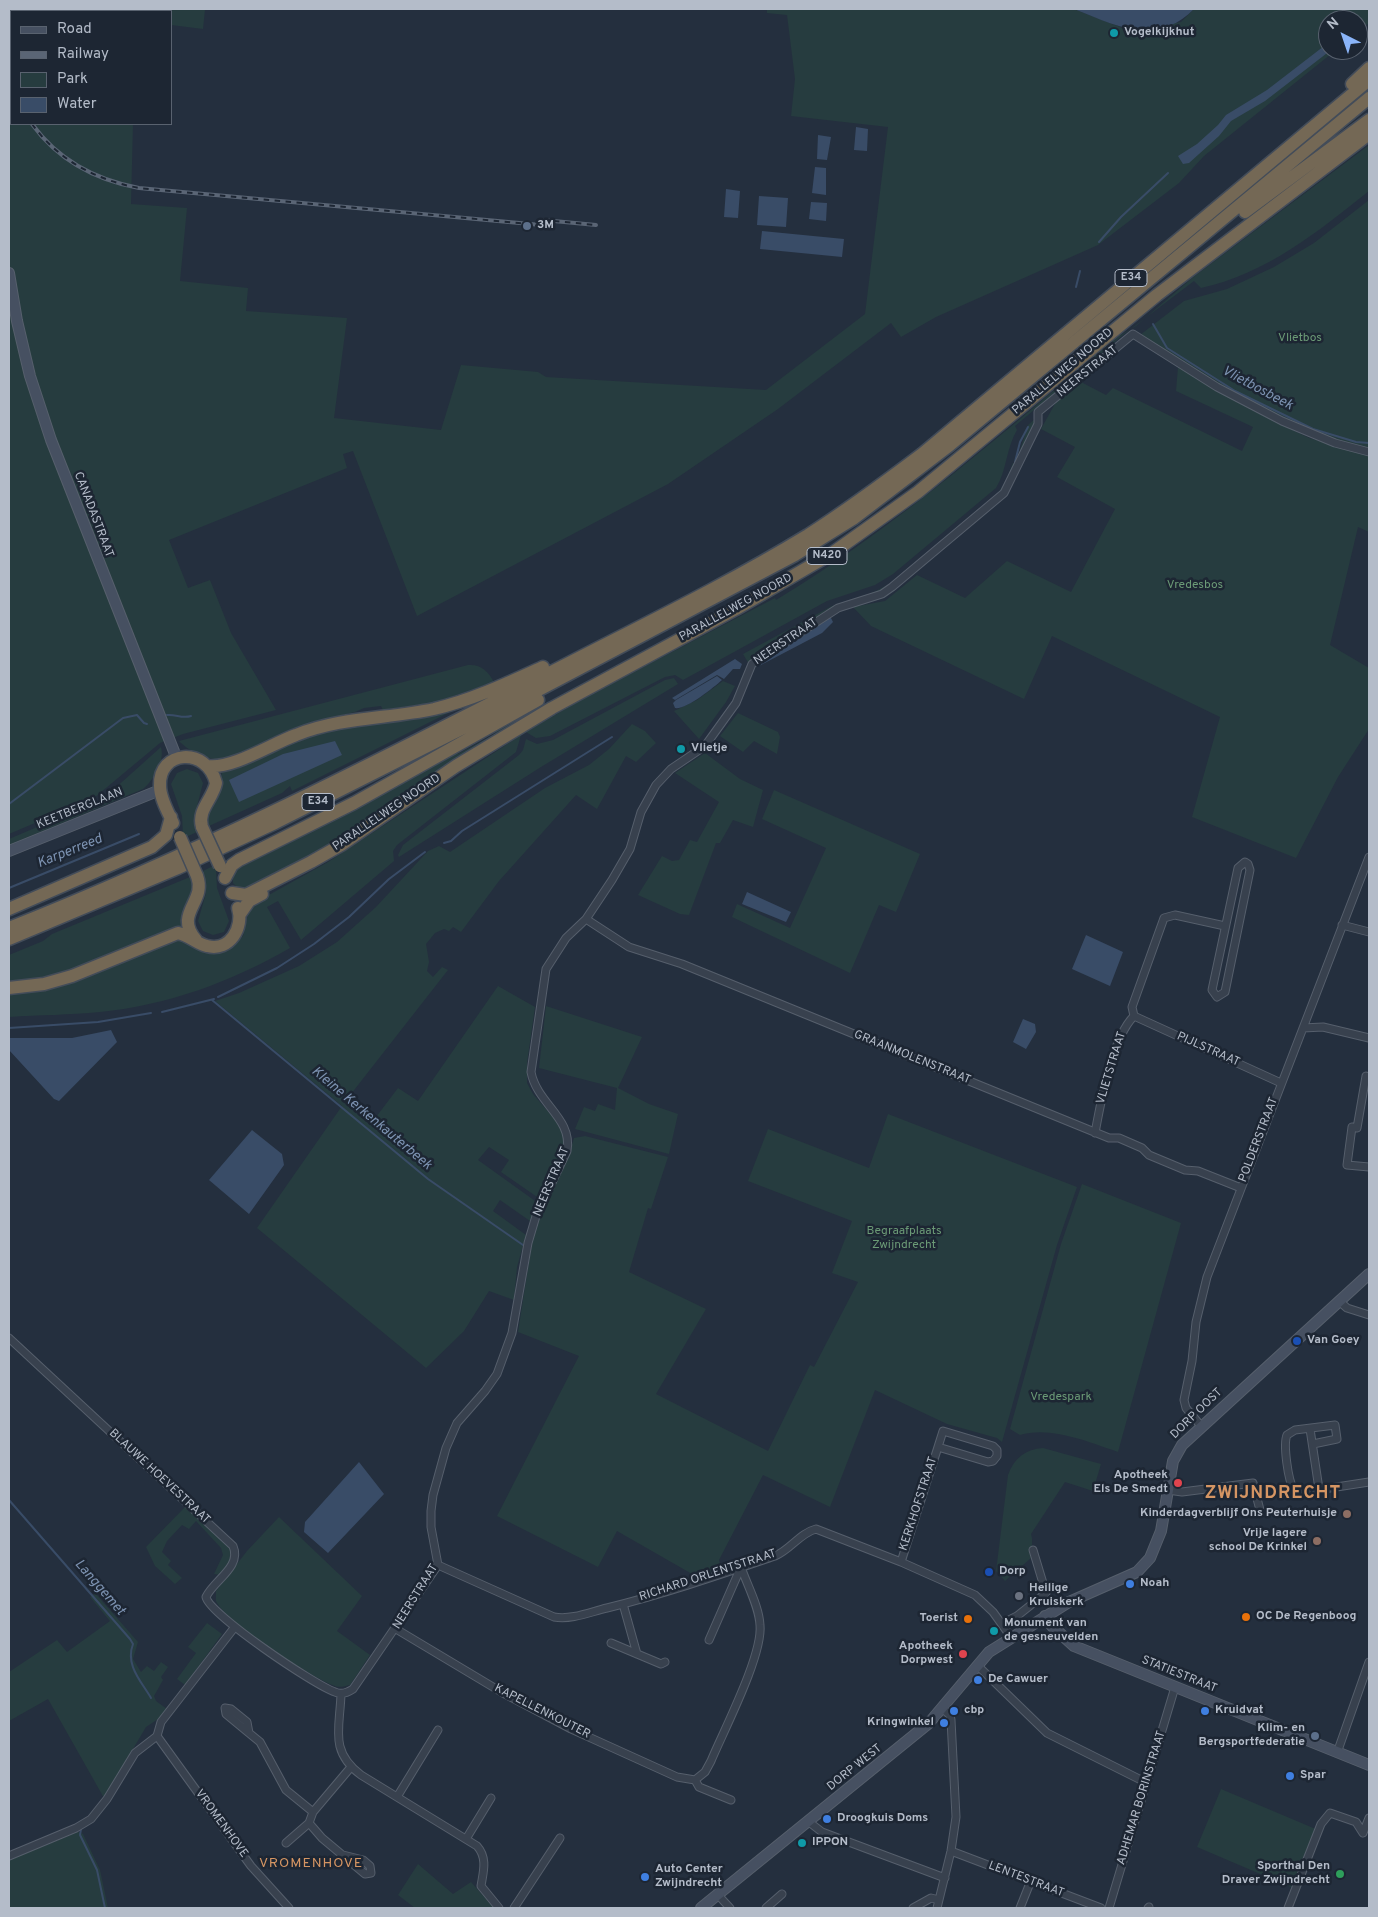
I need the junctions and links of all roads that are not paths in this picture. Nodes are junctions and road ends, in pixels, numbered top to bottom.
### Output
1 (1369, 68) edge
2 (1369, 80) edge
3 (1369, 98) edge
4 (1369, 120) edge
5 (1369, 134) edge
6 (1369, 141) edge
7 (1288, 147) junction
8 (1183, 254) junction
9 (9, 273) edge
10 (1369, 452) edge
11 (618, 644) junction
12 (177, 759) junction
13 (208, 766) junction
14 (160, 790) junction
15 (170, 817) junction
16 (9, 851) edge
17 (1369, 857) edge
18 (226, 878) junction
19 (232, 893) junction
20 (9, 909) edge
21 (240, 914) junction
22 (586, 919) junction
23 (1342, 924) junction
24 (1225, 926) junction
25 (9, 928) edge
26 (1369, 932) edge
27 (9, 939) edge
28 (196, 940) junction
29 (9, 988) edge
30 (1134, 1016) junction
31 (1303, 1028) junction
32 (1369, 1038) edge
33 (1369, 1077) edge
34 (1281, 1083) junction
35 (1095, 1133) junction
36 (1369, 1167) edge
37 (1241, 1188) junction
38 (1369, 1274) edge
39 (1340, 1300) junction
40 (1369, 1315) edge
41 (9, 1338) edge
42 (1201, 1426) junction
43 (1310, 1429) junction
44 (1313, 1444) junction
45 (938, 1447) junction
46 (1369, 1482) edge
47 (1168, 1490) junction
48 (1319, 1490) junction
49 (1260, 1510) dead end
50 (1033, 1550) dead end
51 (901, 1562) junction
52 (438, 1565) junction
53 (741, 1567) junction
54 (623, 1604) junction
55 (1045, 1616) junction
56 (1003, 1623) junction
57 (234, 1628) junction
58 (396, 1629) junction
59 (1011, 1637) junction
60 (709, 1640) dead end
61 (610, 1643) dead end
62 (637, 1654) junction
63 (665, 1662) dead end
64 (1369, 1662) edge
65 (978, 1666) junction
66 (1175, 1688) junction
67 (341, 1694) junction
68 (943, 1709) junction
69 (438, 1730) dead end
70 (249, 1733) dead end
71 (158, 1736) junction
72 (1337, 1753) junction
73 (1369, 1765) edge
74 (351, 1767) junction
75 (695, 1780) junction
76 (1147, 1783) junction
77 (397, 1797) junction
78 (491, 1798) dead end
79 (731, 1800) dead end
80 (313, 1812) junction
81 (1369, 1818) edge
82 (809, 1822) junction
83 (309, 1824) junction
84 (1366, 1833) edge
85 (560, 1838) dead end
86 (466, 1839) junction
87 (286, 1843) dead end
88 (951, 1851) junction
89 (343, 1855) dead end
90 (9, 1856) edge
91 (946, 1878) junction
92 (1030, 1883) junction
93 (782, 1894) dead end
94 (718, 1895) junction
95 (939, 1900) junction
96 (289, 1908) edge
97 (499, 1908) edge
98 (514, 1908) edge
99 (702, 1908) edge
100 (730, 1908) edge
101 (766, 1908) edge
102 (913, 1908) edge
103 (937, 1908) edge
104 (1020, 1908) edge
105 (1101, 1908) edge
106 (1109, 1908) edge
107 (1288, 1908) edge

1 - 7 highway
2 - 7 highway, E34
3 - 8 highway, E34
4 - 8 highway
5 - 19 highway, PARALLELWEG NOORD / N420
6 - 21 highway, PARALLELWEG NOORD / N420
7 - 11 highway, E34
8 - 11 highway, E34
9 - 12 main road, CANADASTRAAT
10 - 22 street, NEERSTRAAT
11 - 13 highway
11 - 18 highway
11 - 25 highway, E34
11 - 27 highway, E34
12 - 13 highway
12 - 14 highway
13 - 18 highway, bridge
14 - 15 highway
14 - 16 main road, KEETBERGLAAN
15 - 20 highway
15 - 28 highway, bridge
17 - 23 street, POLDERSTRAAT
18 - 19 highway
19 - 21 highway
21 - 28 highway, N420
22 - 35 street, GRAANMOLENSTRAAT
22 - 52 street, NEERSTRAAT
23 - 26 street
23 - 31 street, POLDERSTRAAT
24 - 24 street
24 - 30 street, VLIETSTRAAT
28 - 29 highway
30 - 34 street, PIJLSTRAAT
30 - 35 street, VLIETSTRAAT
31 - 32 street
31 - 34 street, POLDERSTRAAT
33 - 36 street
34 - 37 street, POLDERSTRAAT
35 - 37 street, GRAANMOLENSTRAAT
37 - 42 street, POLDERSTRAAT
38 - 39 main road, DORP OOST
39 - 40 street
39 - 42 main road, DORP OOST
41 - 57 street, BLAUWE HOEVESTRAAT
42 - 47 main road, DORP OOST
43 - 44 street
43 - 44 street
43 - 48 street
44 - 48 street
45 - 45 street, KERKHOFSTRAAT
45 - 51 street, KERKHOFSTRAAT
46 - 48 street
47 - 49 street
47 - 55 main road, DORP OOST
50 - 56 street
51 - 53 street, RICHARD ORLENTSTRAAT
51 - 56 street, RICHARD ORLENTSTRAAT
52 - 54 street, RICHARD ORLENTSTRAAT
52 - 58 street, NEERSTRAAT
53 - 54 street, RICHARD ORLENTSTRAAT
53 - 60 street
53 - 75 street
54 - 62 street
55 - 59 main road, DORP WEST
55 - 66 main road, STATIESTRAAT
56 - 59 street, RICHARD ORLENTSTRAAT
57 - 67 street
57 - 71 street
58 - 67 street, NEERSTRAAT
58 - 75 street, KAPELLENKOUTER
59 - 65 main road, DORP WEST
61 - 62 street
62 - 63 street
64 - 72 street
65 - 68 main road, DORP WEST
65 - 76 street
66 - 72 main road, STATIESTRAAT
66 - 76 street, ADHEMAR BORINSTRAAT
67 - 74 street
68 - 82 main road, DORP WEST
68 - 88 street
69 - 77 street
70 - 80 street
71 - 90 street
71 - 96 street, VROMENHOVE
72 - 73 main road, STATIESTRAAT
74 - 77 street
74 - 80 street
75 - 79 street, KAPELLENKOUTER
76 - 106 street, ADHEMAR BORINSTRAAT
77 - 86 street
78 - 86 street
80 - 83 street
81 - 84 street
82 - 91 street
82 - 94 main road, DORP WEST
83 - 87 street
83 - 89 street
84 - 107 street
85 - 98 street
86 - 97 street
88 - 91 street
88 - 92 street, LENTESTRAAT
91 - 95 street
92 - 104 street
92 - 105 street, LENTESTRAAT
93 - 101 street
94 - 99 main road, DORP WEST
94 - 100 street
95 - 102 street
95 - 103 street

